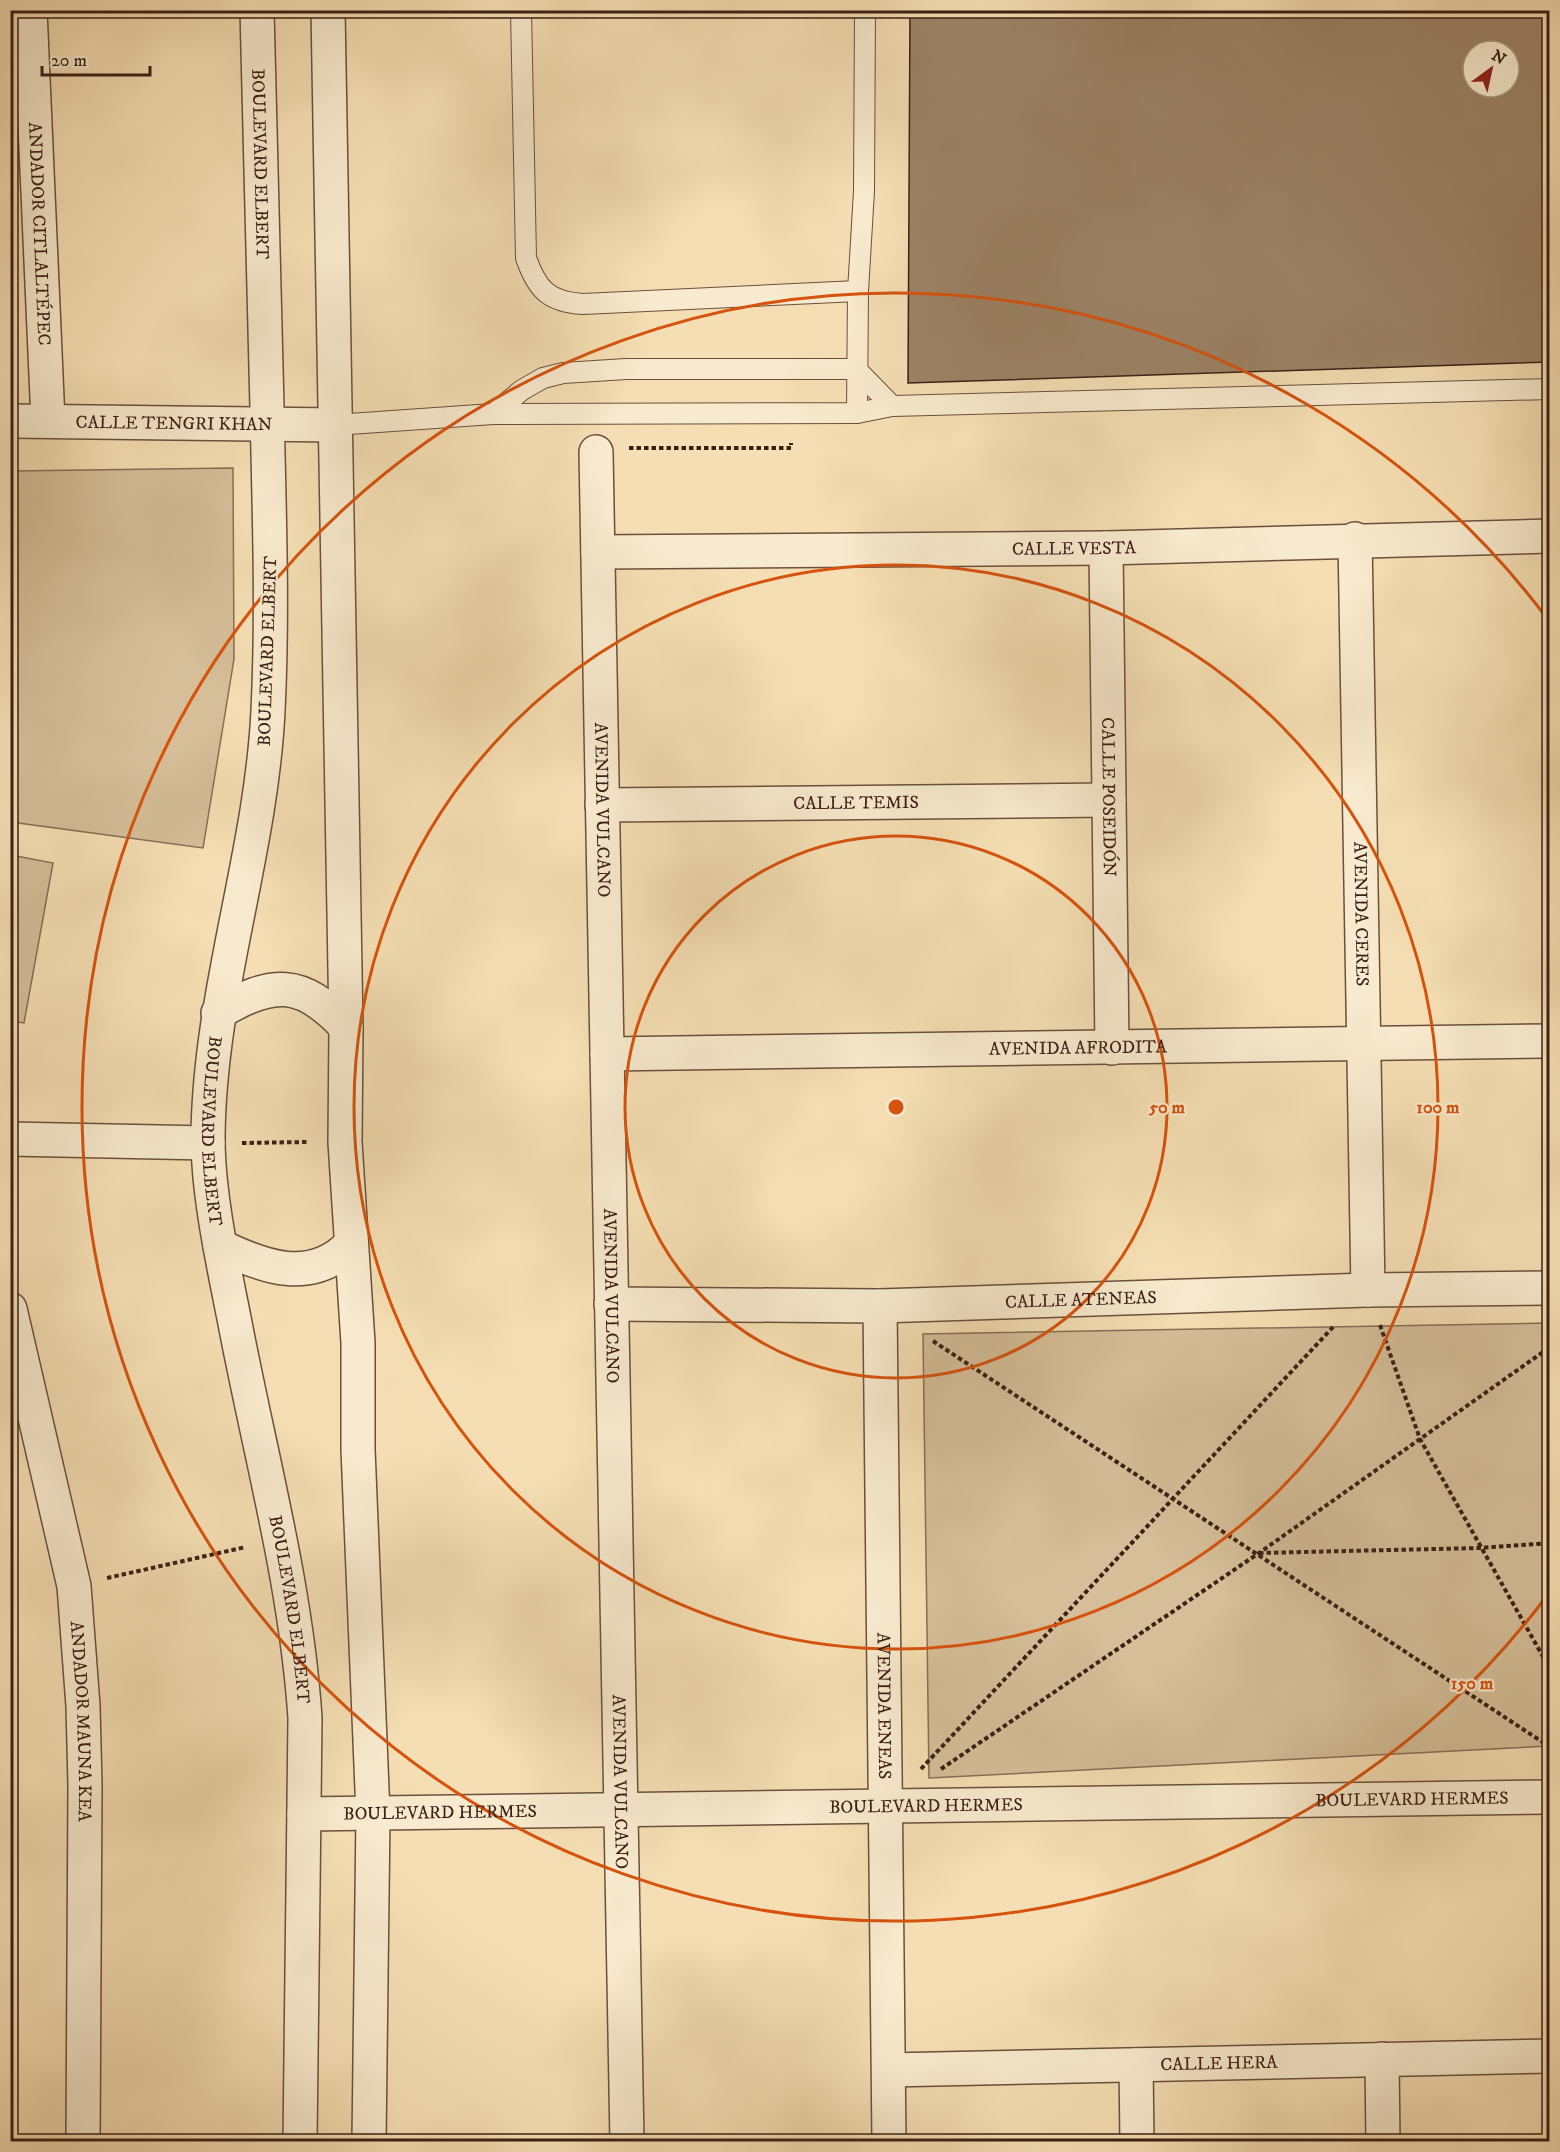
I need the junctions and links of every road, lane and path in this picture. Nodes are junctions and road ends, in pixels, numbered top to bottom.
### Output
1 (30, 10) edge
2 (257, 10) edge
3 (328, 10) edge
4 (521, 10) edge
5 (866, 10) edge
6 (858, 291) junction
7 (856, 369) junction
8 (1550, 389) edge
9 (892, 406) junction
10 (857, 413) junction
11 (493, 414) junction
12 (10, 421) edge
13 (48, 421) junction
14 (335, 425) junction
15 (267, 426) junction
16 (790, 443) dead end
17 (596, 452) joint
18 (1550, 536) edge
19 (1355, 539) junction
20 (1106, 548) junction
21 (598, 552) junction
22 (1109, 800) junction
23 (602, 805) junction
24 (218, 1013) junction
25 (346, 1027) junction
26 (1550, 1041) edge
27 (1364, 1044) junction
28 (1112, 1048) junction
29 (607, 1054) junction
30 (10, 1139) edge
31 (345, 1142) junction
32 (208, 1143) junction
33 (350, 1245) junction
34 (220, 1246) junction
35 (1550, 1288) edge
36 (1368, 1290) junction
37 (612, 1304) junction
38 (880, 1306) junction
39 (10, 1309) edge
40 (1550, 1347) edge
41 (1420, 1439) junction
42 (1172, 1496) junction
43 (281, 1539) junction
44 (1550, 1543) edge
45 (1479, 1548) junction
46 (1259, 1553) junction
47 (74, 1586) junction
48 (1550, 1669) edge
49 (1550, 1747) edge
50 (938, 1771) dead end
51 (1550, 1797) edge
52 (885, 1807) junction
53 (620, 1810) junction
54 (304, 1814) junction
55 (373, 1814) junction
56 (1550, 2056) edge
57 (1382, 2059) junction
58 (1136, 2065) junction
59 (889, 2070) junction
60 (83, 2142) edge
61 (300, 2142) edge
62 (369, 2142) edge
63 (627, 2142) edge
64 (890, 2142) edge
65 (1137, 2142) edge
66 (1383, 2142) edge

1 - 13 street, ANDADOR CITLALTÉPEC
2 - 15 street, BOULEVARD ELBERT
3 - 14 street
4 - 6 lane
5 - 6 lane
6 - 7 lane
7 - 9 lane
7 - 10 lane
7 - 11 lane
8 - 9 lane
9 - 10 lane
10 - 11 lane
11 - 14 lane
12 - 13 street, CALLE TENGRI KHAN
13 - 15 street, CALLE TENGRI KHAN
14 - 15 street, CALLE TENGRI KHAN
14 - 25 street
15 - 24 street, BOULEVARD ELBERT
16 - 17 path
17 - 21 street, AVENIDA VULCANO
18 - 19 street, CALLE VESTA
19 - 20 street, CALLE VESTA
19 - 27 street, AVENIDA CERES
20 - 21 street, CALLE VESTA
20 - 22 street, CALLE POSEIDÓN
21 - 23 street, AVENIDA VULCANO
22 - 23 street, CALLE TEMIS
22 - 28 street, CALLE POSEIDÓN
23 - 29 street, AVENIDA VULCANO
24 - 25 street
24 - 32 street, BOULEVARD ELBERT
25 - 31 street
26 - 27 street, AVENIDA AFRODITA
27 - 28 street, AVENIDA AFRODITA
27 - 36 street, AVENIDA CERES
28 - 29 street, AVENIDA AFRODITA
29 - 37 street, AVENIDA VULCANO
30 - 32 street
31 - 32 path
31 - 33 street
32 - 34 street, BOULEVARD ELBERT
33 - 34 street
33 - 55 street
34 - 43 street, BOULEVARD ELBERT
35 - 36 street, CALLE ATENEAS
36 - 38 street, CALLE ATENEAS
36 - 41 path
36 - 42 path
37 - 38 street, CALLE ATENEAS
37 - 53 street, AVENIDA VULCANO
38 - 42 path
38 - 52 street, AVENIDA ENEAS
39 - 47 street, ANDADOR MAUNA KEA
40 - 41 path
41 - 45 path
41 - 46 path
42 - 46 path
42 - 52 path
43 - 47 path
43 - 54 street, BOULEVARD ELBERT
44 - 45 path
45 - 46 path
45 - 48 path
46 - 49 path
46 - 50 path
47 - 60 street, ANDADOR MAUNA KEA
51 - 52 street, BOULEVARD HERMES
52 - 53 street, BOULEVARD HERMES
52 - 59 street, AVENIDA ENEAS
53 - 55 street, BOULEVARD HERMES
53 - 63 street, AVENIDA VULCANO
54 - 55 street, BOULEVARD HERMES
54 - 61 street, BOULEVARD ELBERT
55 - 62 street
56 - 57 street, CALLE HERA
57 - 58 street, CALLE HERA
57 - 66 street
58 - 59 street, CALLE HERA
58 - 65 street
59 - 64 street, AVENIDA ENEAS

